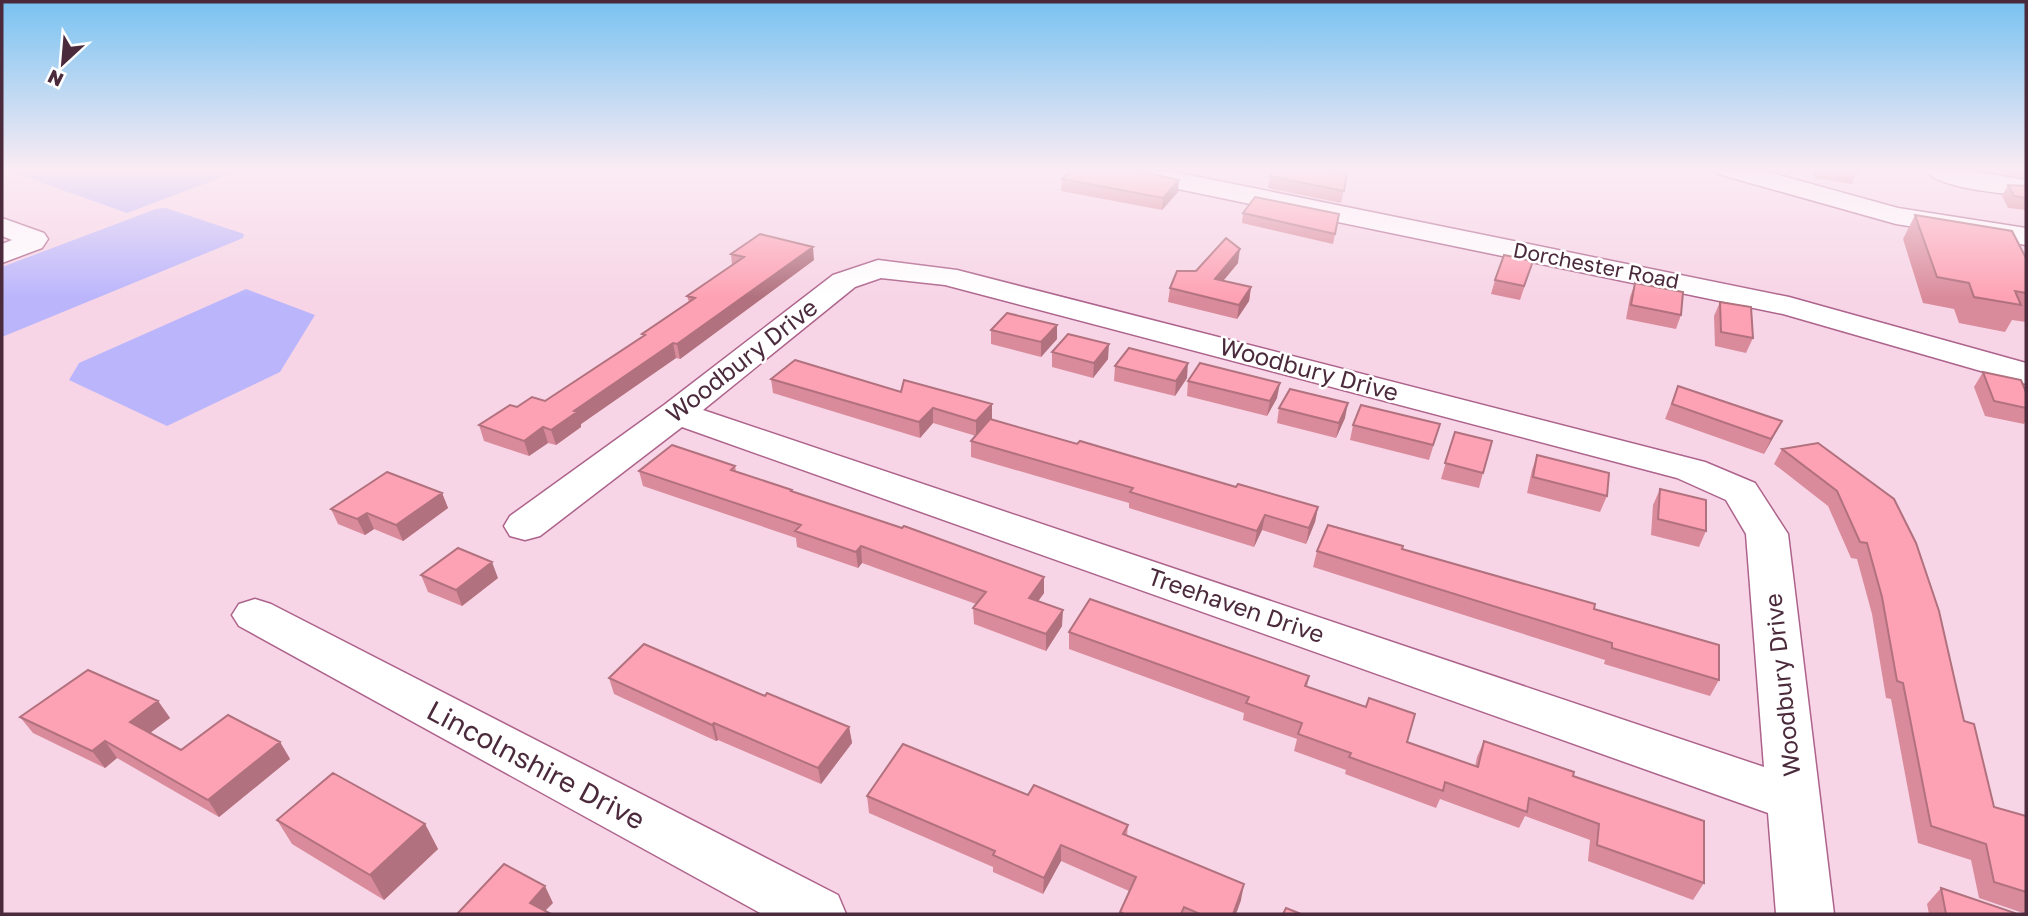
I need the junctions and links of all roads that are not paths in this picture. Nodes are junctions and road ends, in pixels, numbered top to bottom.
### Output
1 (1328, 212) edge
2 (1881, 212) edge
3 (2006, 212) edge
4 (2026, 215) edge
5 (2, 226) edge
6 (2018, 246) edge
7 (2, 254) edge
8 (2026, 374) edge
9 (677, 413) junction
10 (525, 526) dead end
11 (255, 615) dead end
12 (1795, 800) junction
13 (817, 914) edge
14 (1805, 914) edge

1 - 8 street, Dorchester Road
2 - 6 street
3 - 4 street
5 - 7 street
9 - 10 street, Woodbury Drive
9 - 12 street, Treehaven Drive
9 - 12 street, Woodbury Drive
11 - 13 street, Lincolnshire Drive
12 - 14 street, Woodbury Drive

